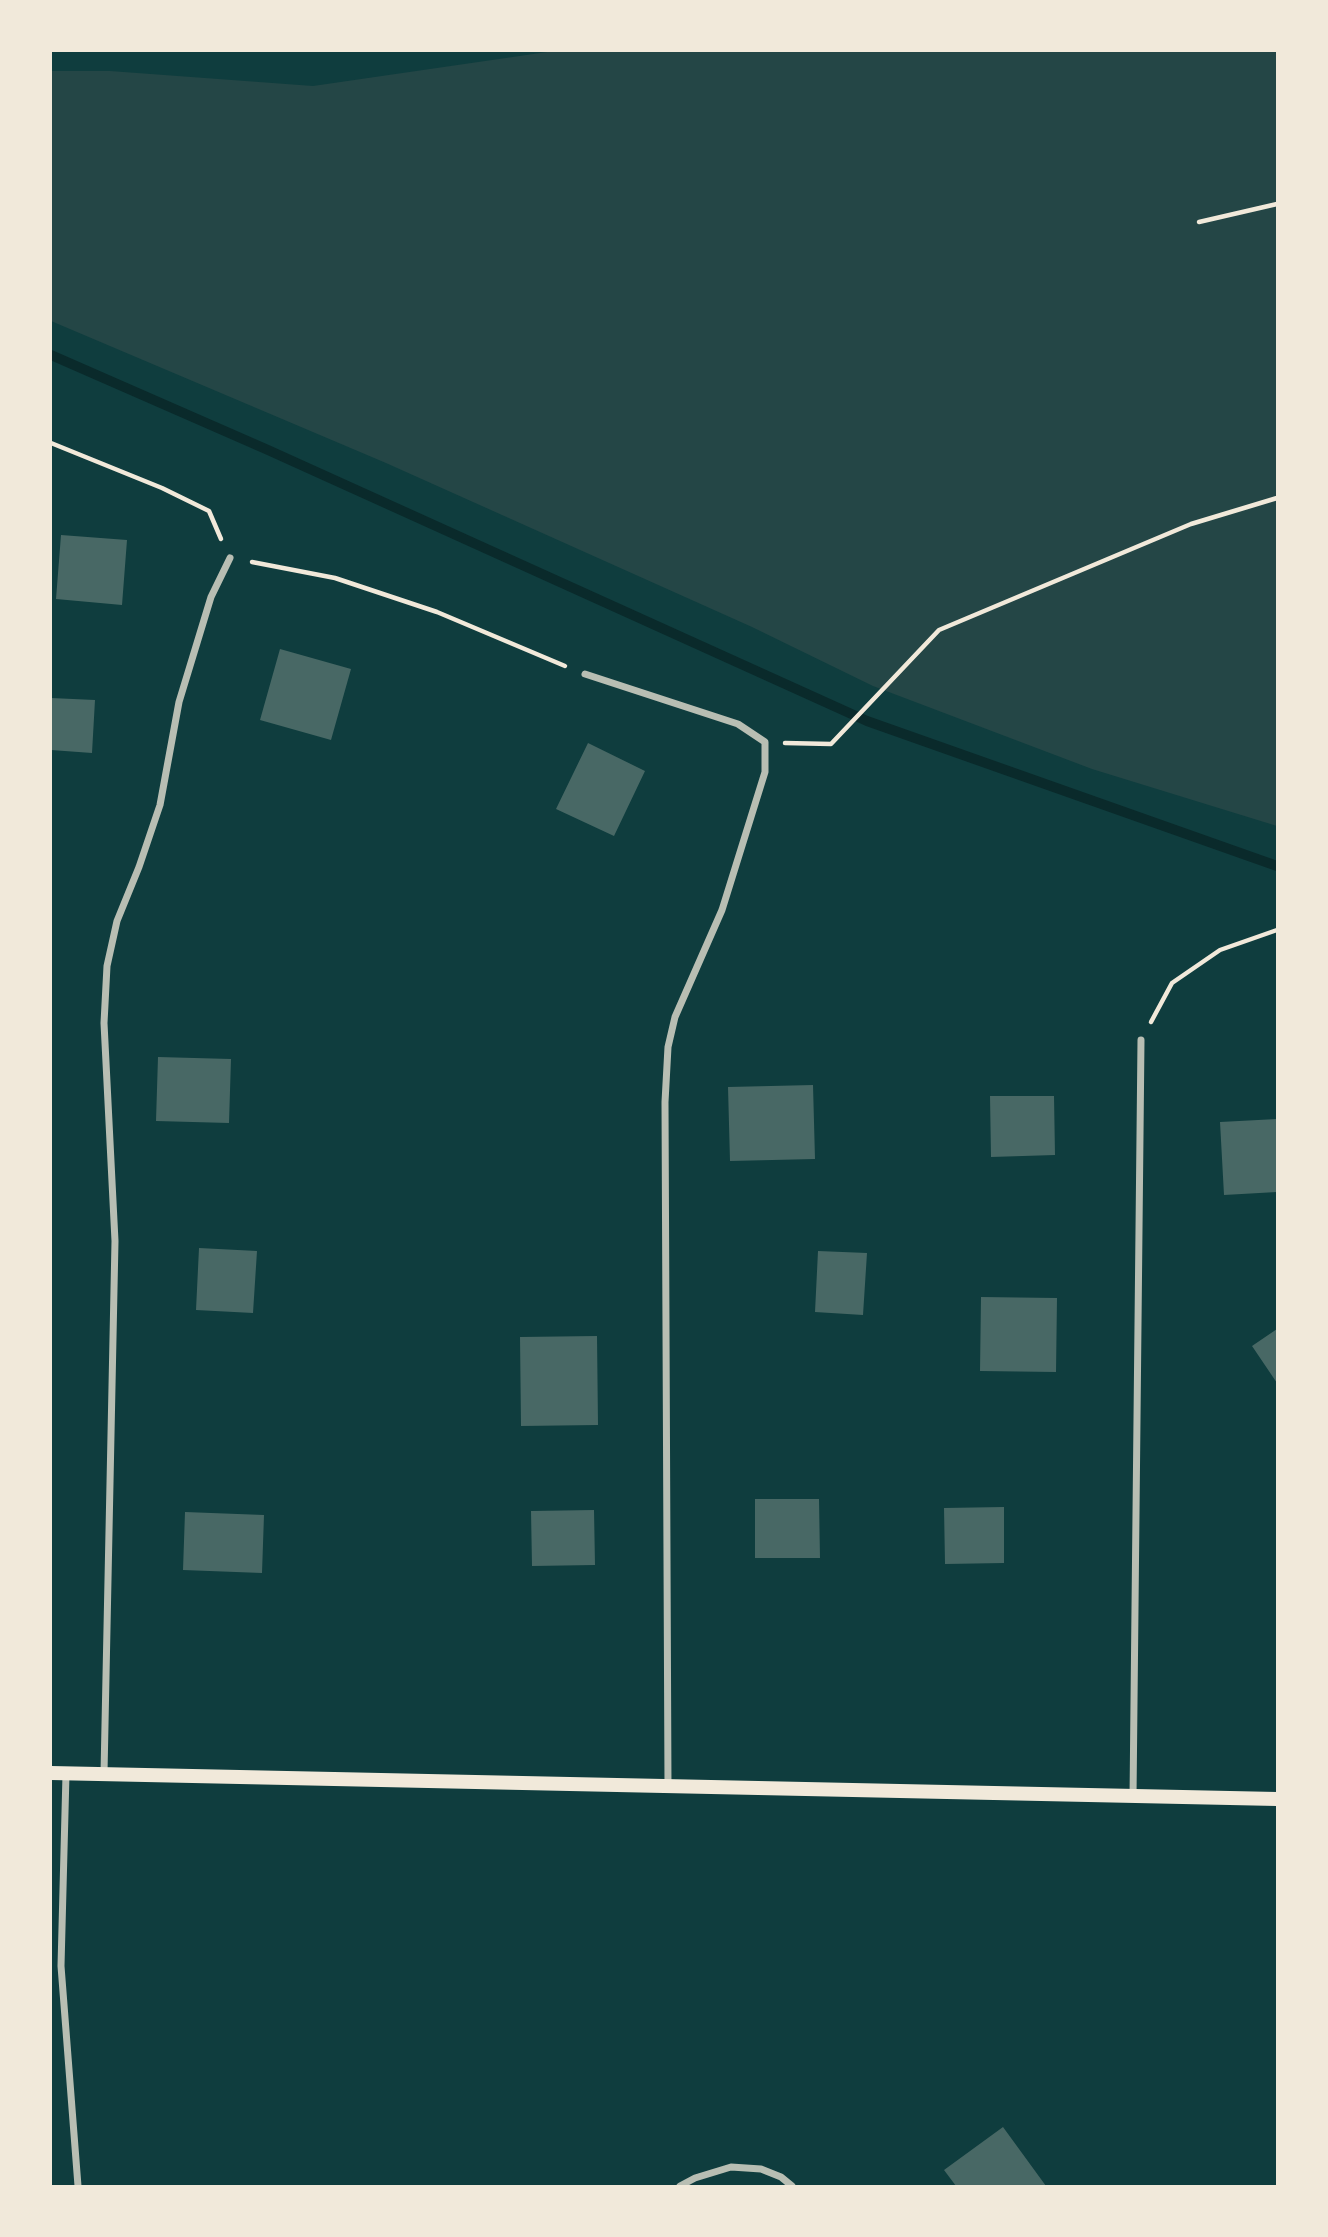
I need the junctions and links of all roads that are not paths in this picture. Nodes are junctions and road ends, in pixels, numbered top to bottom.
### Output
1 (230, 558) road end
2 (585, 674) road end
3 (1141, 1040) road end
4 (51, 1773) edge
5 (66, 1773) junction
6 (104, 1773) junction
7 (668, 1787) junction
8 (1133, 1798) junction
9 (1277, 1799) edge
10 (61, 1966) junction
11 (51, 1967) edge
12 (78, 2186) edge
13 (680, 2186) edge
14 (792, 2186) edge

1 - 6 street
2 - 7 street
3 - 8 street
4 - 5 main road
5 - 6 main road
5 - 10 street
6 - 7 main road
7 - 8 main road
8 - 9 main road
10 - 11 street
10 - 12 street
13 - 14 street

